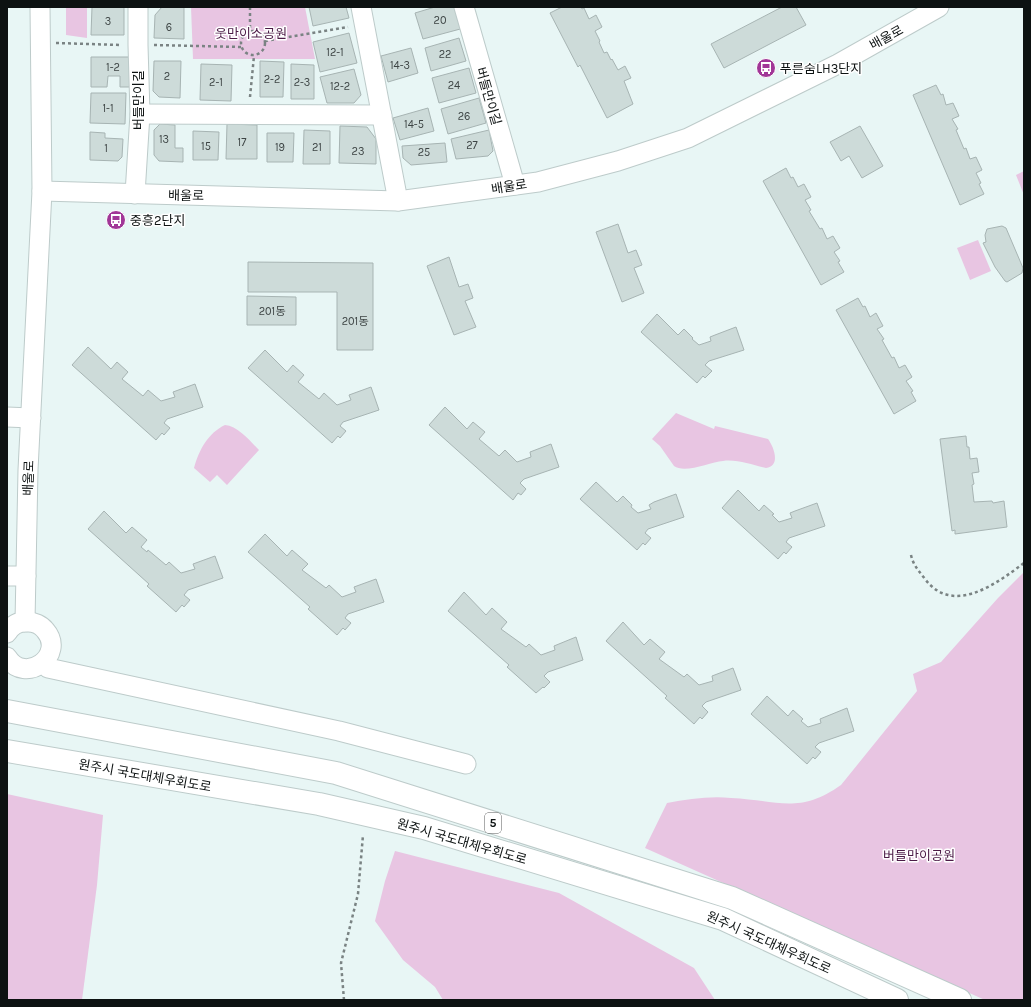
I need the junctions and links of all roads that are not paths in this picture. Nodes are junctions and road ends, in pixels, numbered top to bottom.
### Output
1 (40, 7) edge
2 (138, 7) edge
3 (464, 7) edge
4 (939, 7) edge
5 (362, 15) edge
6 (140, 114) junction
7 (382, 115) junction
8 (515, 185) junction
9 (42, 191) junction
10 (135, 194) junction
11 (398, 201) junction
12 (7, 417) edge
13 (31, 418) junction
14 (7, 576) edge
15 (26, 576) junction
16 (25, 622) junction
17 (7, 633) edge
18 (7, 657) edge
19 (44, 662) junction
20 (7, 711) edge
21 (7, 751) edge
22 (466, 764) dead end
23 (897, 1000) edge
24 (960, 1000) edge

1 - 9 street, 배울로
2 - 6 street, 버들만이길
3 - 8 street, 버들만이길
4 - 8 street, 배울로
5 - 7 street
6 - 7 street
6 - 10 street, 버들만이길
7 - 11 street
8 - 11 street, 배울로
9 - 10 street, 배울로
9 - 13 street, 배울로
10 - 11 street, 배울로
12 - 13 street
13 - 15 street, 배울로
14 - 15 street
15 - 16 street, 배울로
16 - 17 street
16 - 19 street
18 - 19 street
19 - 22 street
20 - 24 highway, 5
21 - 23 highway, 원주시 국도대체우회도로 / 5

